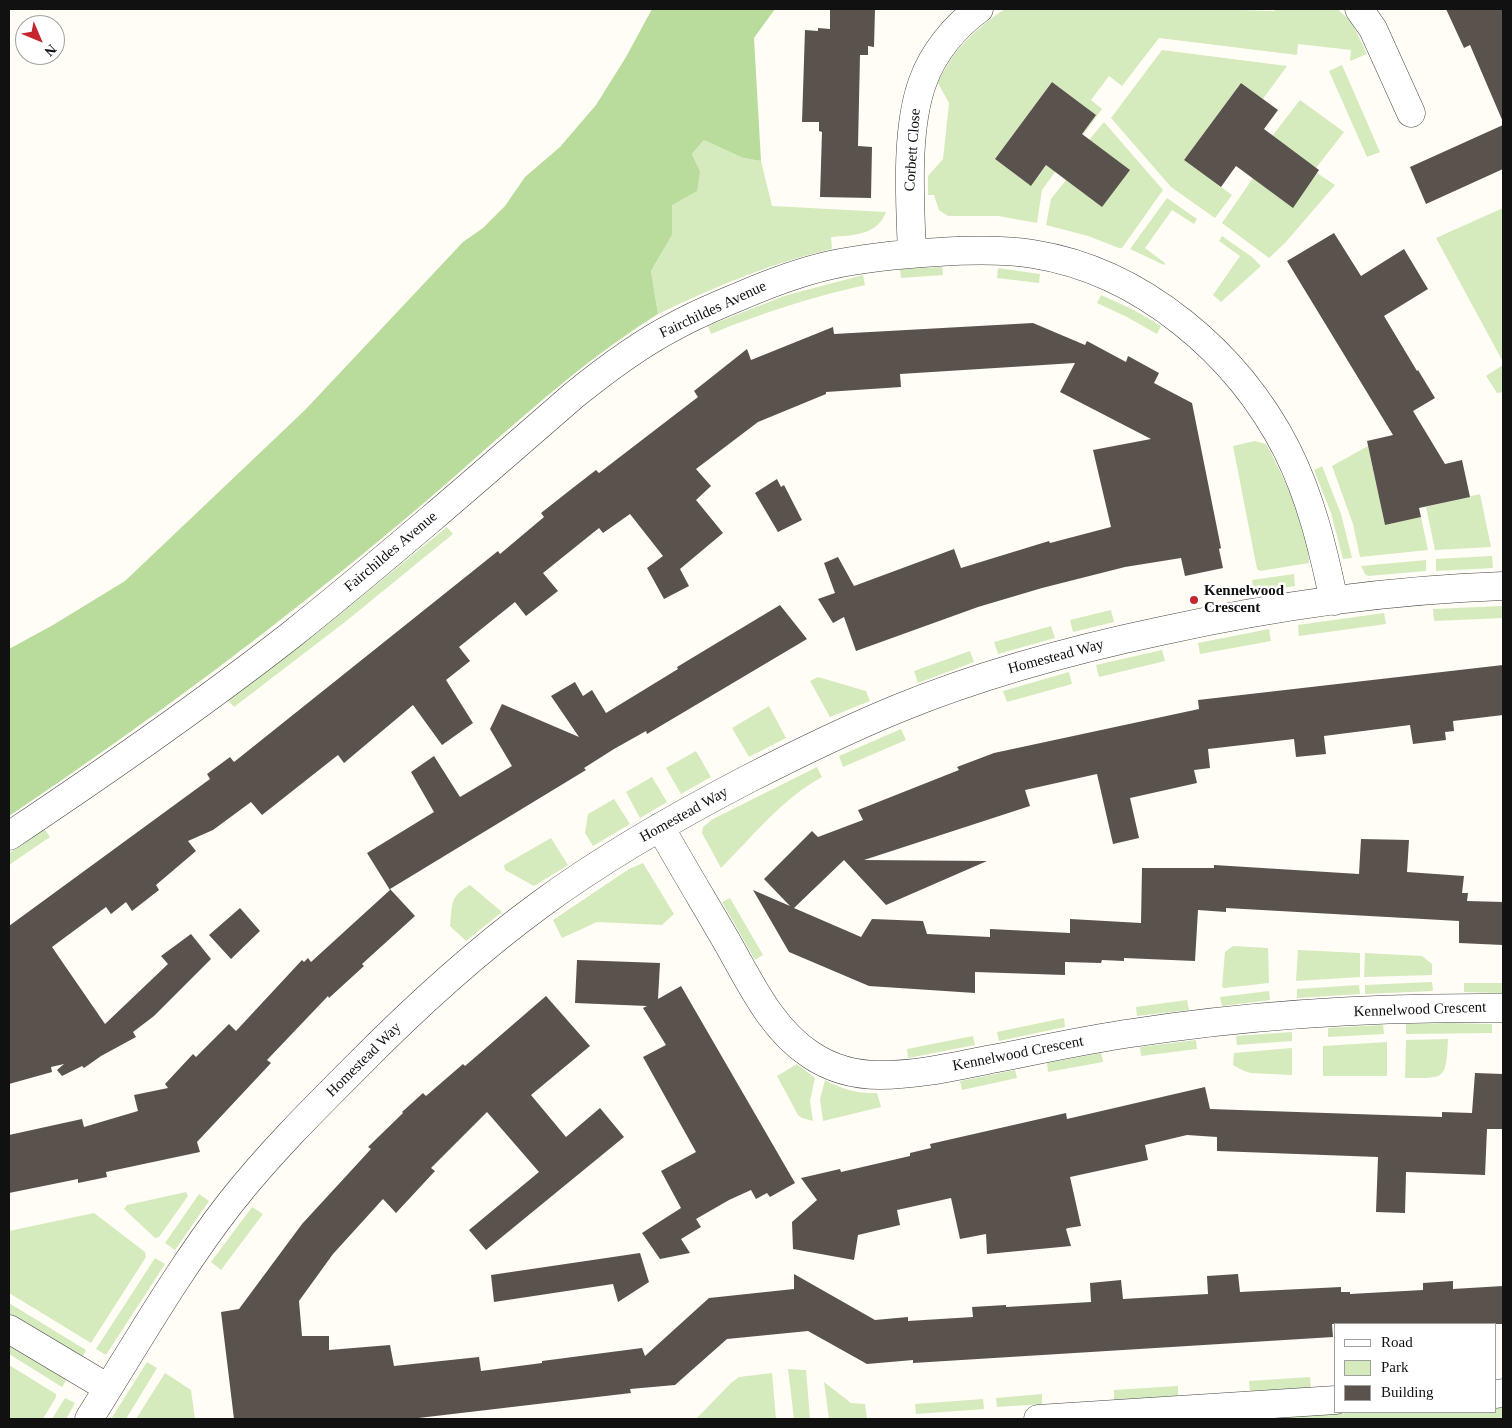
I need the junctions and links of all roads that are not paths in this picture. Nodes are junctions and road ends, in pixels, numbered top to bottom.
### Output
1 (979, 9) edge
2 (1359, 9) edge
3 (1411, 113) dead end
4 (912, 253) junction
5 (1503, 586) edge
6 (1334, 601) junction
7 (660, 827) junction
8 (9, 836) edge
9 (1503, 1008) edge
10 (9, 1329) edge
11 (108, 1388) junction
12 (1334, 1400) edge
13 (89, 1419) edge
14 (1038, 1419) edge

1 - 4 street, Corbett Close
2 - 3 street
4 - 6 street, Fairchildes Avenue
4 - 8 street, Fairchildes Avenue
5 - 6 street, Homestead Way
6 - 7 street, Homestead Way
7 - 9 street, Kennelwood Crescent
7 - 11 street, Homestead Way
10 - 11 street
11 - 13 street, Homestead Way
12 - 14 street

